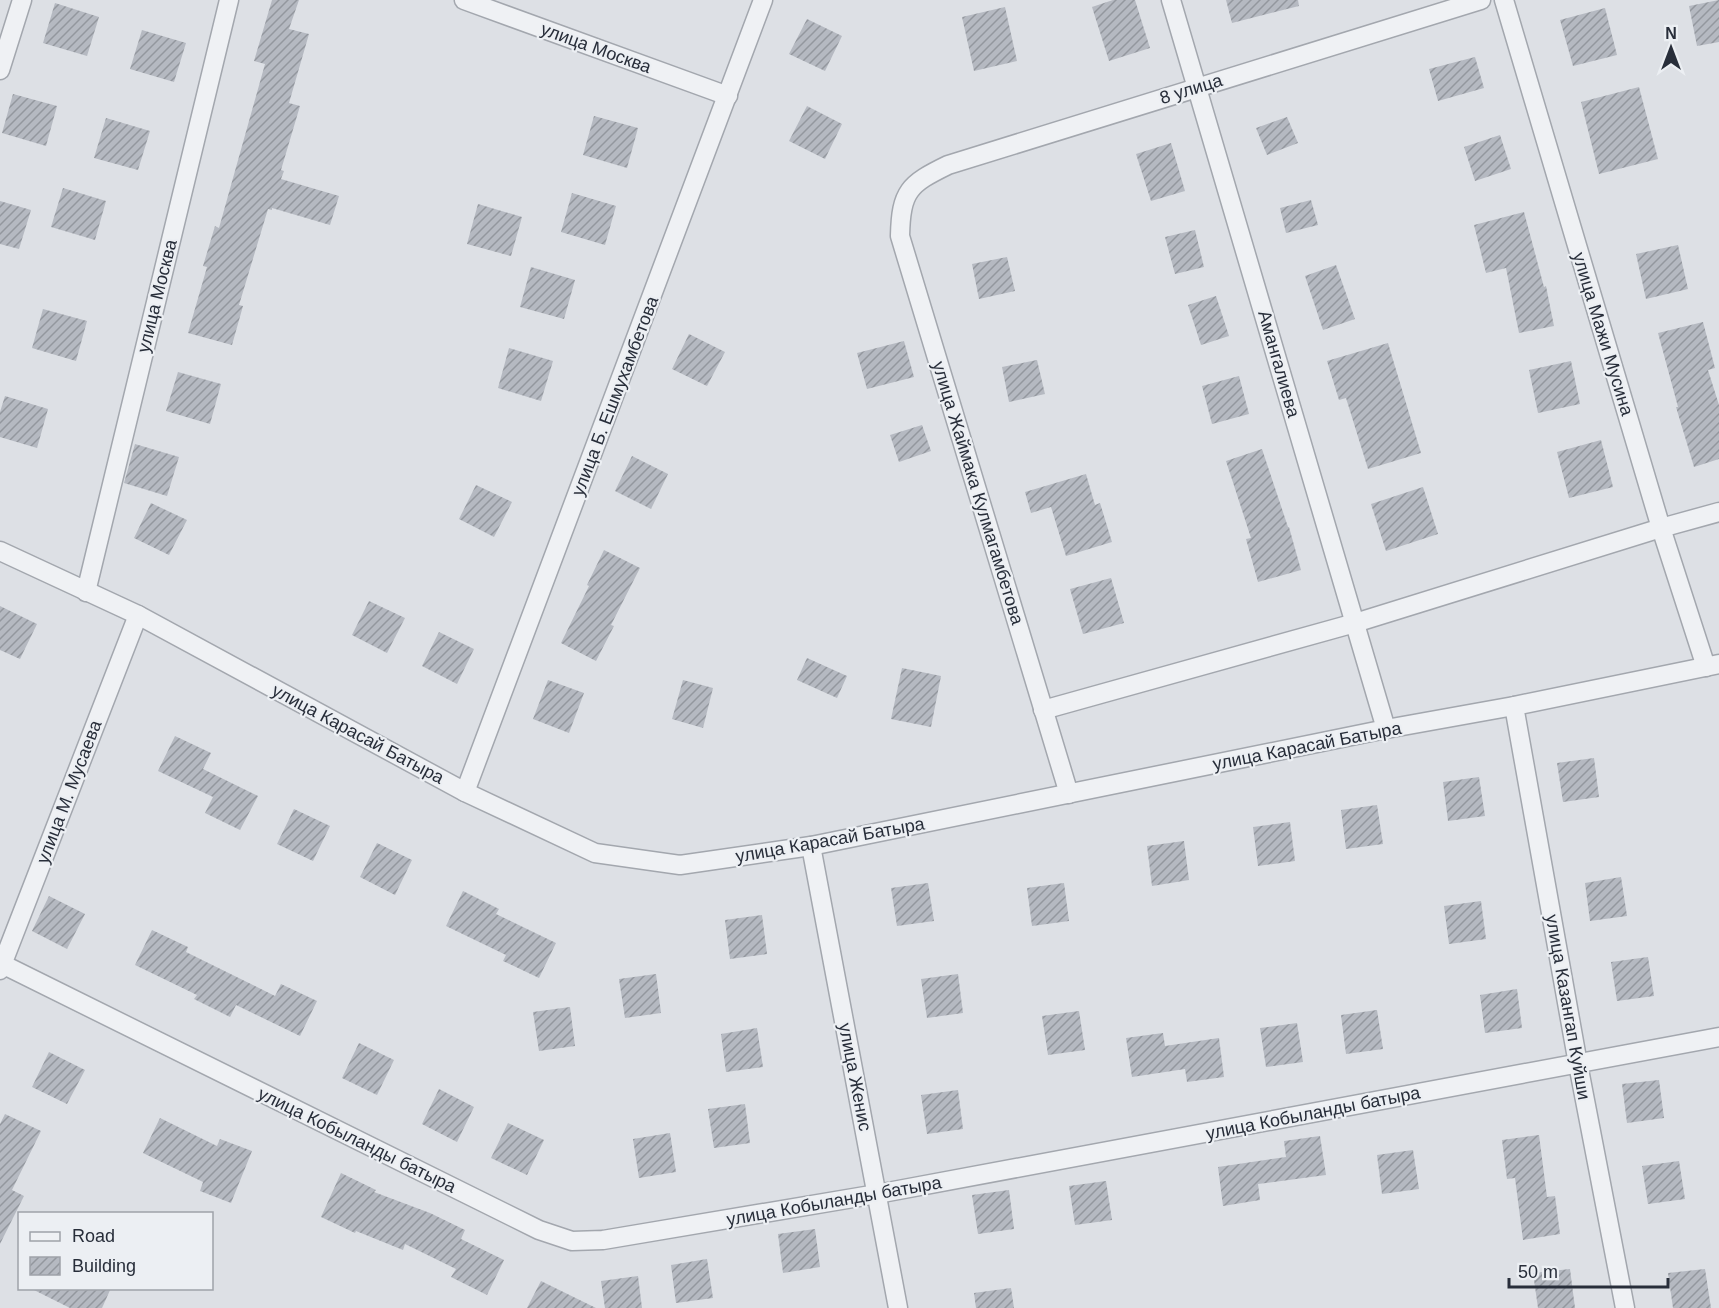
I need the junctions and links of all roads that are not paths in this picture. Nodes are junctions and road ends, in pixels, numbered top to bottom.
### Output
1 (22, 0) edge
2 (229, 0) edge
3 (464, 0) edge
4 (763, 0) edge
5 (1172, 0) edge
6 (1481, 0) edge
7 (1504, 0) edge
8 (0, 70) edge
9 (1198, 87) junction
10 (728, 96) junction
11 (908, 192) joint
12 (1719, 512) edge
13 (1661, 528) junction
14 (0, 551) edge
15 (86, 592) junction
16 (138, 615) junction
17 (1355, 623) junction
18 (1712, 665) edge
19 (1514, 706) junction
20 (1043, 710) junction
21 (1386, 729) junction
22 (465, 792) junction
23 (1069, 794) junction
24 (811, 846) junction
25 (1, 967) edge
26 (1719, 1037) edge
27 (1578, 1064) junction
28 (877, 1194) junction
29 (898, 1308) edge
30 (1625, 1308) edge

1 - 8 street
2 - 15 street, улица Москва
3 - 10 street, улица Москва
4 - 10 street, улица Б. Ешмухамбетова
5 - 9 street, Амангалиева
6 - 9 street, 8 улица
7 - 13 street, улица Мажи Мусина
9 - 11 street, 8 улица
9 - 17 street, Амангалиева
10 - 22 street, улица Б. Ешмухамбетова
11 - 20 street, улица Жаймака Кулмагамбетова
12 - 13 street
13 - 17 street
13 - 18 street, улица Мажи Мусина
14 - 15 street, улица Карасай Батыра
15 - 16 street, улица Карасай Батыра
16 - 22 street, улица Карасай Батыра
16 - 25 street, улица М. Мусаева
17 - 20 street
17 - 21 street, Амангалиева
18 - 19 street, улица Карасай Батыра
19 - 21 street, улица Карасай Батыра
19 - 27 street, улица Казангап Куйши
20 - 23 street, улица Жаймака Кулмагамбетова
21 - 23 street, улица Карасай Батыра
22 - 24 street, улица Карасай Батыра
23 - 24 street, улица Карасай Батыра
24 - 28 street, улица Женис
25 - 28 street, улица Кобыланды батыра
26 - 27 street, улица Кобыланды батыра
27 - 28 street, улица Кобыланды батыра
27 - 30 street, улица Казангап Куйши
28 - 29 street, улица Женис

